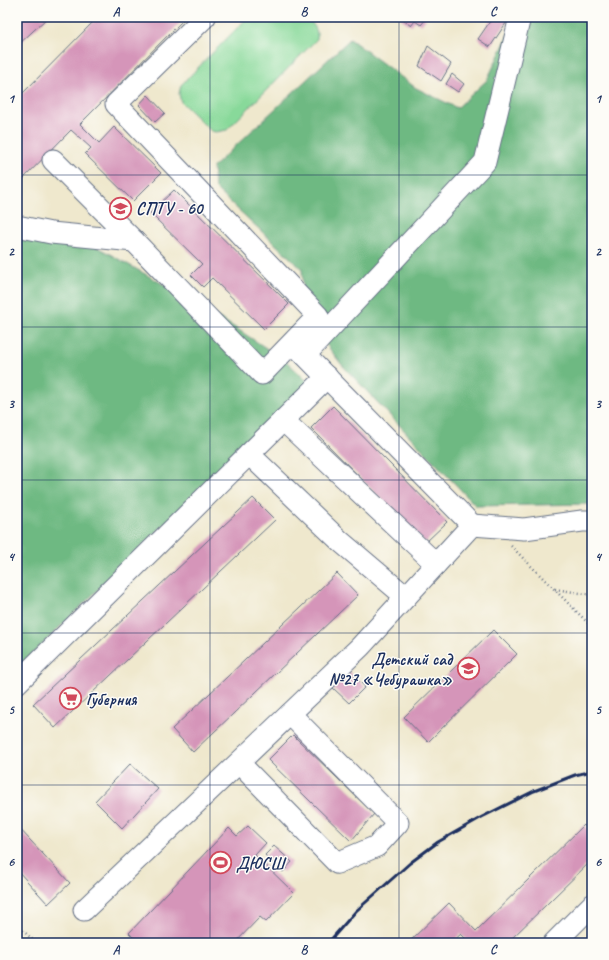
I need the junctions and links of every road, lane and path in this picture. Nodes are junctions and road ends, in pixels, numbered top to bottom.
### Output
1 (205, 17) edge
2 (520, 17) edge
3 (53, 160) dead end
4 (17, 226) edge
5 (134, 241) junction
6 (299, 349) junction
7 (327, 377) junction
8 (283, 420) junction
9 (249, 454) junction
10 (592, 521) edge
11 (482, 525) junction
12 (436, 564) junction
13 (554, 589) junction
14 (592, 595) edge
15 (406, 597) junction
16 (592, 627) edge
17 (17, 683) edge
18 (290, 714) junction
19 (239, 762) junction
20 (592, 905) edge
21 (84, 910) dead end
22 (17, 925) edge
23 (112, 939) dead end
24 (36, 943) edge
25 (108, 943) edge
26 (554, 943) edge

1 - 6 lane
2 - 6 lane
3 - 5 lane
4 - 5 lane
5 - 6 lane
6 - 7 lane
7 - 8 lane
7 - 11 lane
8 - 9 lane
8 - 12 lane
9 - 15 lane
9 - 17 lane
10 - 11 lane
11 - 12 lane
11 - 13 path
12 - 15 lane
13 - 14 path
13 - 16 path
15 - 18 lane
18 - 19 lane
18 - 19 lane
19 - 21 lane
20 - 26 lane
22 - 24 path
23 - 25 path

